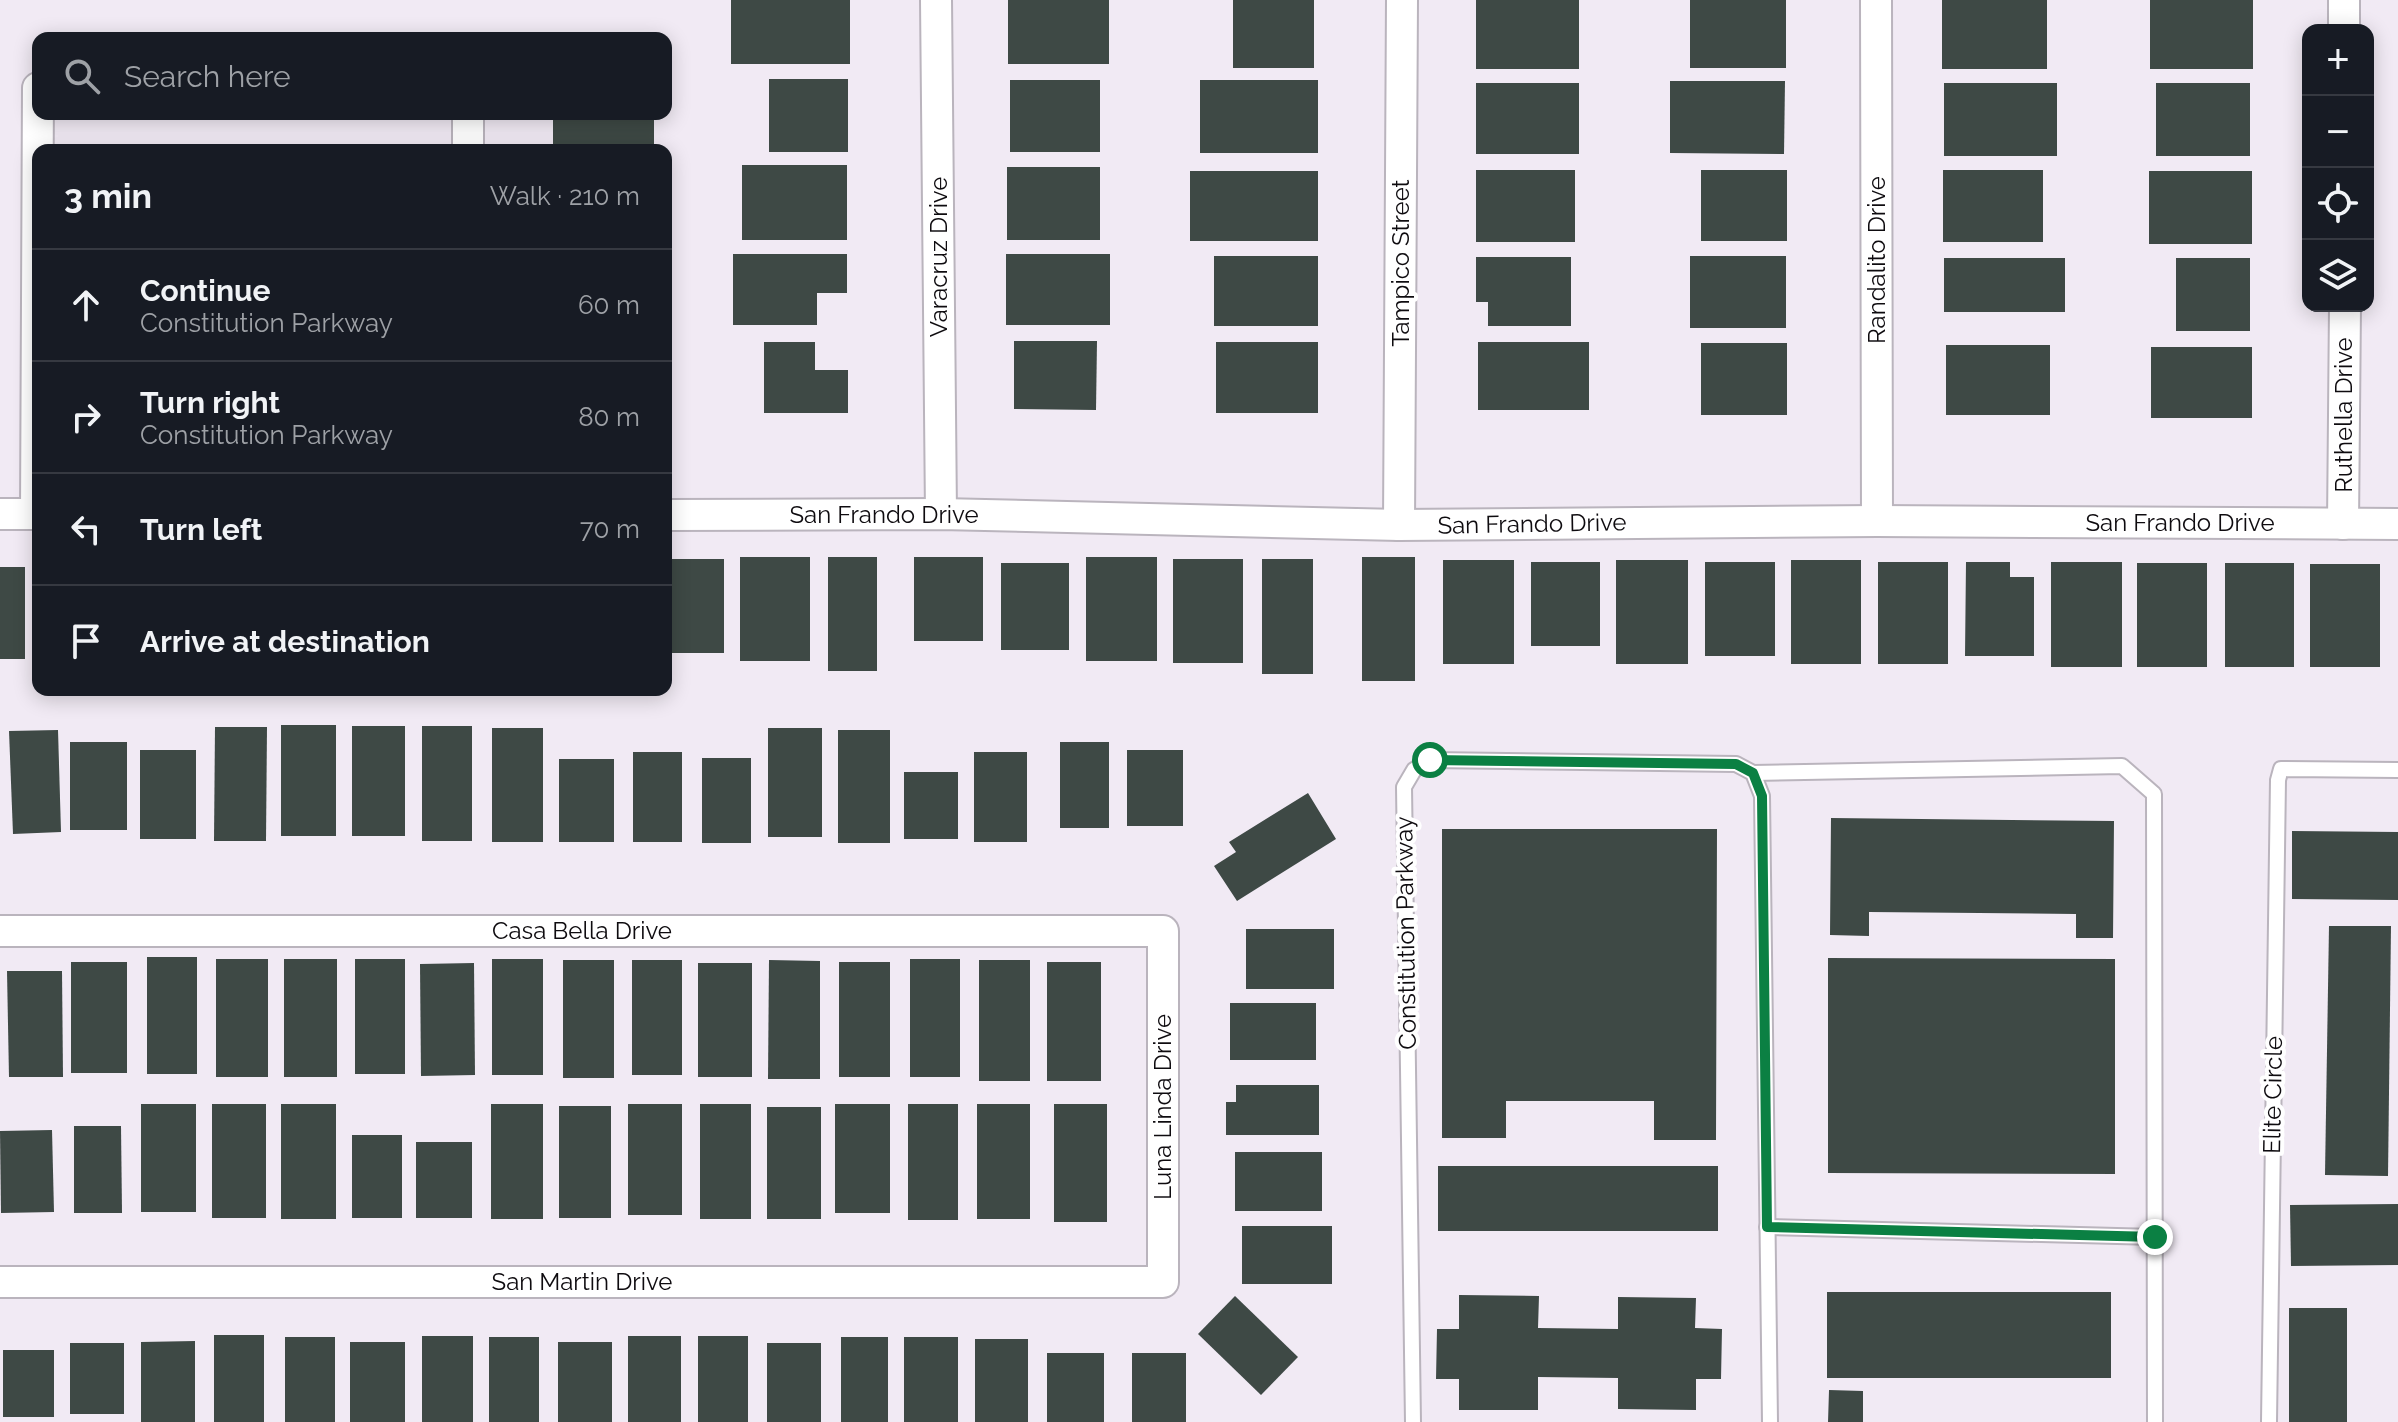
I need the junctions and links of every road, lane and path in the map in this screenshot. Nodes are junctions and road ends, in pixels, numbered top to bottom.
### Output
1 (936, 0) edge
2 (1402, 0) edge
3 (1876, 0) edge
4 (2344, 0) edge
5 (2344, 24) edge
6 (38, 120) edge
7 (38, 144) edge
8 (2345, 312) edge
9 (0, 514) edge
10 (32, 514) edge
11 (941, 514) junction
12 (672, 515) edge
13 (1877, 521) junction
14 (2343, 524) junction
15 (2398, 524) edge
16 (1399, 525) junction
17 (2398, 770) edge
18 (1753, 773) junction
19 (0, 931) edge
20 (1163, 931) joint
21 (1767, 1227) junction
22 (2155, 1237) junction
23 (0, 1282) edge
24 (1163, 1282) joint
25 (1413, 1422) edge
26 (1770, 1422) edge
27 (2155, 1422) edge
28 (2269, 1422) edge

1 - 11 street, Varacruz Drive
2 - 16 street, Tampico Street
3 - 13 street, Randalito Drive
4 - 5 street
6 - 7 street
8 - 14 street, Ruthella Drive
9 - 10 street
11 - 12 street, San Frando Drive
11 - 16 street, San Frando Drive
13 - 14 street, San Frando Drive
13 - 16 street, San Frando Drive
14 - 15 street, San Frando Drive
17 - 28 lane, Elite Circle
18 - 21 lane
18 - 22 lane, Constitution Parkway
18 - 25 lane, Constitution Parkway
19 - 20 street, Casa Bella Drive
20 - 24 street, Luna Linda Drive
21 - 22 lane
21 - 26 lane
22 - 27 lane, Constitution Parkway
23 - 24 street, San Martin Drive

